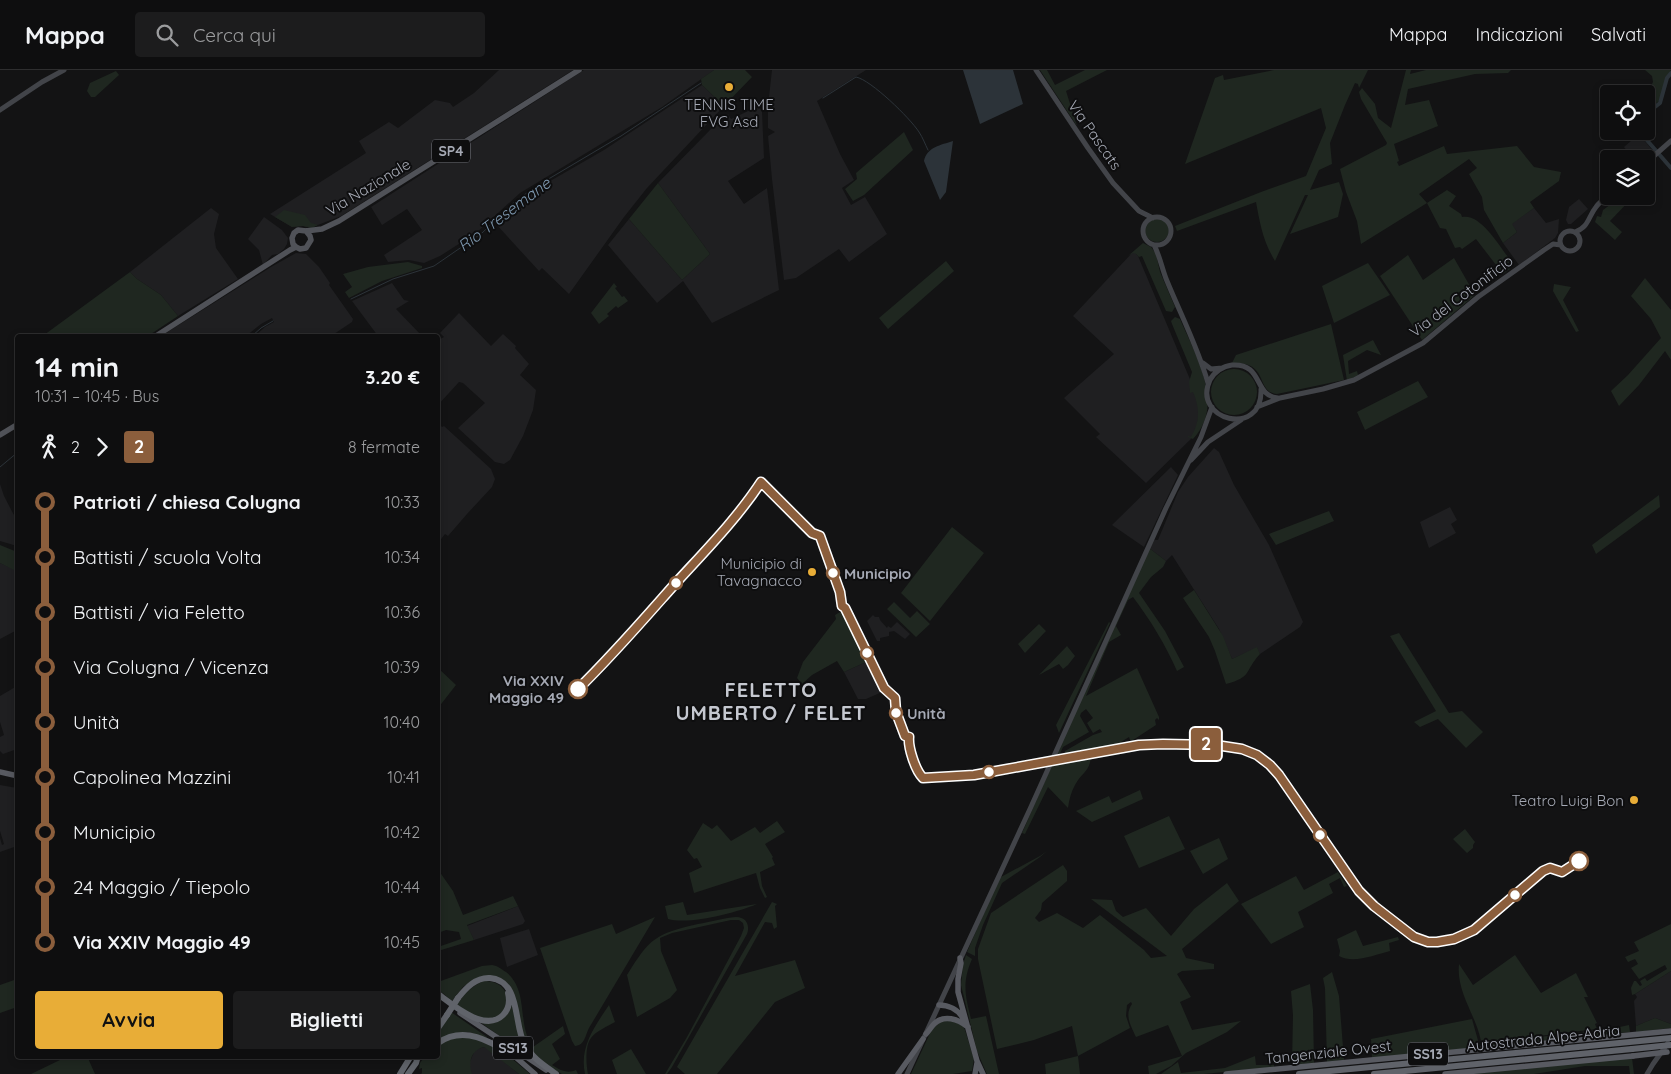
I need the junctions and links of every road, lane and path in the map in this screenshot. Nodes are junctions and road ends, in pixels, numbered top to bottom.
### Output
1 (64, 70) edge
2 (579, 70) edge
3 (1036, 70) edge
4 (0, 110) edge
5 (1671, 141) edge
6 (1655, 156) edge
7 (1600, 203) edge
8 (1600, 205) edge
9 (1139, 211) junction
10 (1153, 218) junction
11 (1145, 224) junction
12 (322, 229) junction
13 (306, 231) junction
14 (1575, 232) junction
15 (1560, 238) junction
16 (1580, 238) junction
17 (311, 239) junction
18 (1164, 243) junction
19 (294, 245) junction
20 (1154, 245) junction
21 (1561, 245) junction
22 (1544, 250) junction
23 (1159, 255) junction
24 (159, 334) edge
25 (1201, 360) junction
26 (1224, 368) junction
27 (1209, 384) junction
28 (1262, 389) junction
29 (1280, 398) junction
30 (1212, 407) junction
31 (1258, 407) junction
32 (1242, 418) junction
33 (15, 426) edge
34 (0, 435) edge
35 (1188, 464) junction
36 (0, 772) edge
37 (15, 775) edge
38 (960, 958) junction
39 (504, 985) junction
40 (440, 996) edge
41 (440, 997) edge
42 (939, 1005) junction
43 (472, 1021) junction
44 (440, 1025) edge
45 (968, 1027) junction
46 (1671, 1031) edge
47 (925, 1037) junction
48 (1671, 1039) edge
49 (440, 1042) edge
50 (1631, 1045) junction
51 (1671, 1045) edge
52 (1669, 1052) edge
53 (514, 1056) junction
54 (414, 1059) edge
55 (415, 1059) edge
56 (978, 1061) junction
57 (400, 1074) edge
58 (408, 1074) edge
59 (536, 1074) edge
60 (555, 1074) edge
61 (898, 1074) edge
62 (907, 1074) edge
63 (975, 1074) edge
64 (983, 1074) edge
65 (1226, 1074) edge
66 (1299, 1074) edge
67 (1374, 1074) edge
68 (1445, 1074) edge
69 (1647, 1074) edge

1 - 4 main road
2 - 12 main road, Via Nazionale / SP4
3 - 9 main road, Via Pascats
5 - 6 main road
7 - 14 main road
8 - 16 main road
9 - 10 main road, Via Pascats
9 - 11 main road, Via Pascats
10 - 11 main road
10 - 18 main road
11 - 20 main road
12 - 13 main road, Via Nazionale / SP4
12 - 17 main road, Via Nazionale / SP4
13 - 17 main road
13 - 19 main road, Via Nazionale / SP4
14 - 15 main road
14 - 16 main road
15 - 21 main road
15 - 22 main road, Via del Cotonificio
16 - 21 main road
17 - 19 main road, Via Nazionale / SP4
18 - 20 main road
18 - 23 main road
19 - 24 main road, Via Nazionale / SP4
20 - 23 main road
21 - 22 main road, Via del Cotonificio
22 - 29 main road, Via del Cotonificio
23 - 25 main road
25 - 26 main road
25 - 27 main road
26 - 27 main road
26 - 28 main road
27 - 30 main road
28 - 29 main road
28 - 31 main road
29 - 31 main road, Via del Cotonificio
30 - 32 main road
30 - 35 main road
31 - 32 main road
32 - 35 main road
33 - 34 main road
35 - 38 main road
36 - 37 highway
38 - 42 main road
38 - 45 highway
39 - 40 highway
39 - 44 highway, bridge
39 - 60 highway
41 - 43 highway, SS13
42 - 45 highway
42 - 47 main road
43 - 53 highway, SS13
43 - 60 highway, SS13
45 - 47 highway
45 - 56 highway
46 - 50 highway, Tangenziale Ovest / SS13
47 - 61 highway
47 - 62 main road
48 - 50 highway, Autostrada Alpe-Adria
48 - 69 main road
49 - 53 highway
50 - 51 highway, Autostrada Alpe-Adria, bridge
50 - 52 highway, Tangenziale Ovest / SS13, bridge
50 - 65 highway, Tangenziale Ovest / SS13
50 - 66 highway, Autostrada Alpe-Adria
50 - 67 highway, Autostrada Alpe-Adria
50 - 68 highway, Tangenziale Ovest / SS13
53 - 59 highway, SS13
54 - 57 highway
55 - 58 highway
56 - 63 highway
56 - 64 highway

